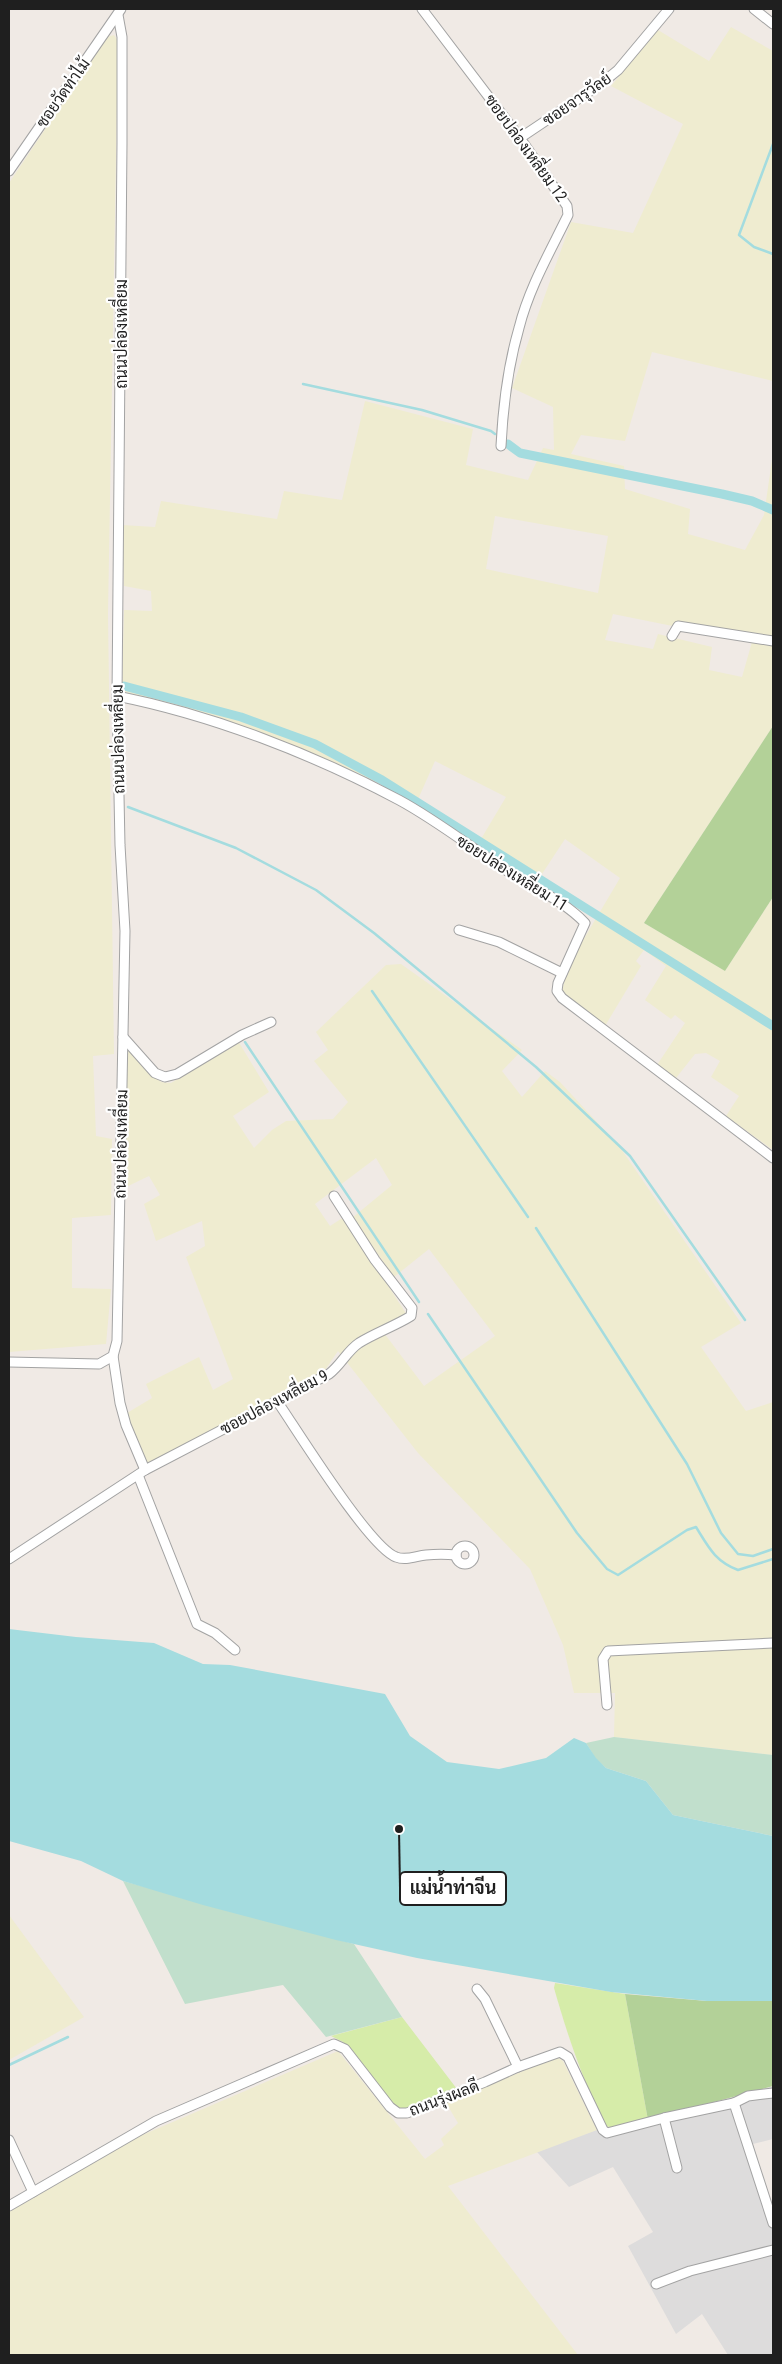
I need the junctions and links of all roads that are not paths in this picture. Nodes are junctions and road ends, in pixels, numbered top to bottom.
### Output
1 (422, 9) edge
2 (669, 9) edge
3 (754, 9) edge
4 (120, 12) edge
5 (773, 24) edge
6 (520, 138) junction
7 (9, 171) edge
8 (501, 446) dead end
9 (672, 636) dead end
10 (773, 641) edge
11 (117, 696) junction
12 (459, 930) dead end
13 (562, 973) junction
14 (271, 1022) dead end
15 (123, 1037) junction
16 (773, 1158) edge
17 (334, 1196) dead end
18 (113, 1356) junction
19 (9, 1362) edge
20 (277, 1401) junction
21 (141, 1472) junction
22 (456, 1555) dead end
23 (9, 1559) edge
24 (773, 1643) edge
25 (235, 1650) dead end
26 (607, 1705) dead end
27 (477, 1989) dead end
28 (518, 2066) junction
29 (773, 2093) edge
30 (734, 2103) junction
31 (664, 2118) junction
32 (9, 2140) edge
33 (677, 2168) dead end
34 (33, 2192) junction
35 (9, 2206) edge
36 (773, 2222) edge
37 (773, 2250) edge
38 (656, 2284) dead end

1 - 6 street, ซอยปล่องเหลี่ยม 12
2 - 6 street, ซอยจารุวัลย์
3 - 5 street
4 - 7 street, ซอยวัดท่าไม้
4 - 11 street, ถนนปล่องเหลี่ยม
6 - 8 street, ซอยปล่องเหลี่ยม 12
9 - 10 street
11 - 13 street, ซอยปล่องเหลี่ยม 11
11 - 15 street, ถนนปล่องเหลี่ยม
12 - 13 street
13 - 16 street, ซอยปล่องเหลี่ยม 11
14 - 15 street
15 - 18 street, ถนนปล่องเหลี่ยม
17 - 20 street, ซอยปล่องเหลี่ยม 9
18 - 19 street
18 - 21 street, ถนนปล่องเหลี่ยม
20 - 21 street, ซอยปล่องเหลี่ยม 9
20 - 22 street
21 - 23 street, ซอยปล่องเหลี่ยม 9
21 - 25 street, ถนนปล่องเหลี่ยม
24 - 26 street
27 - 28 street
28 - 31 street, ถนนรุ่งผลดี
28 - 34 street, ถนนรุ่งผลดี
29 - 30 street, ถนนรุ่งผลดี
30 - 31 street, ถนนรุ่งผลดี
30 - 36 street
31 - 33 street
32 - 34 street
34 - 35 street, ถนนรุ่งผลดี
37 - 38 street

